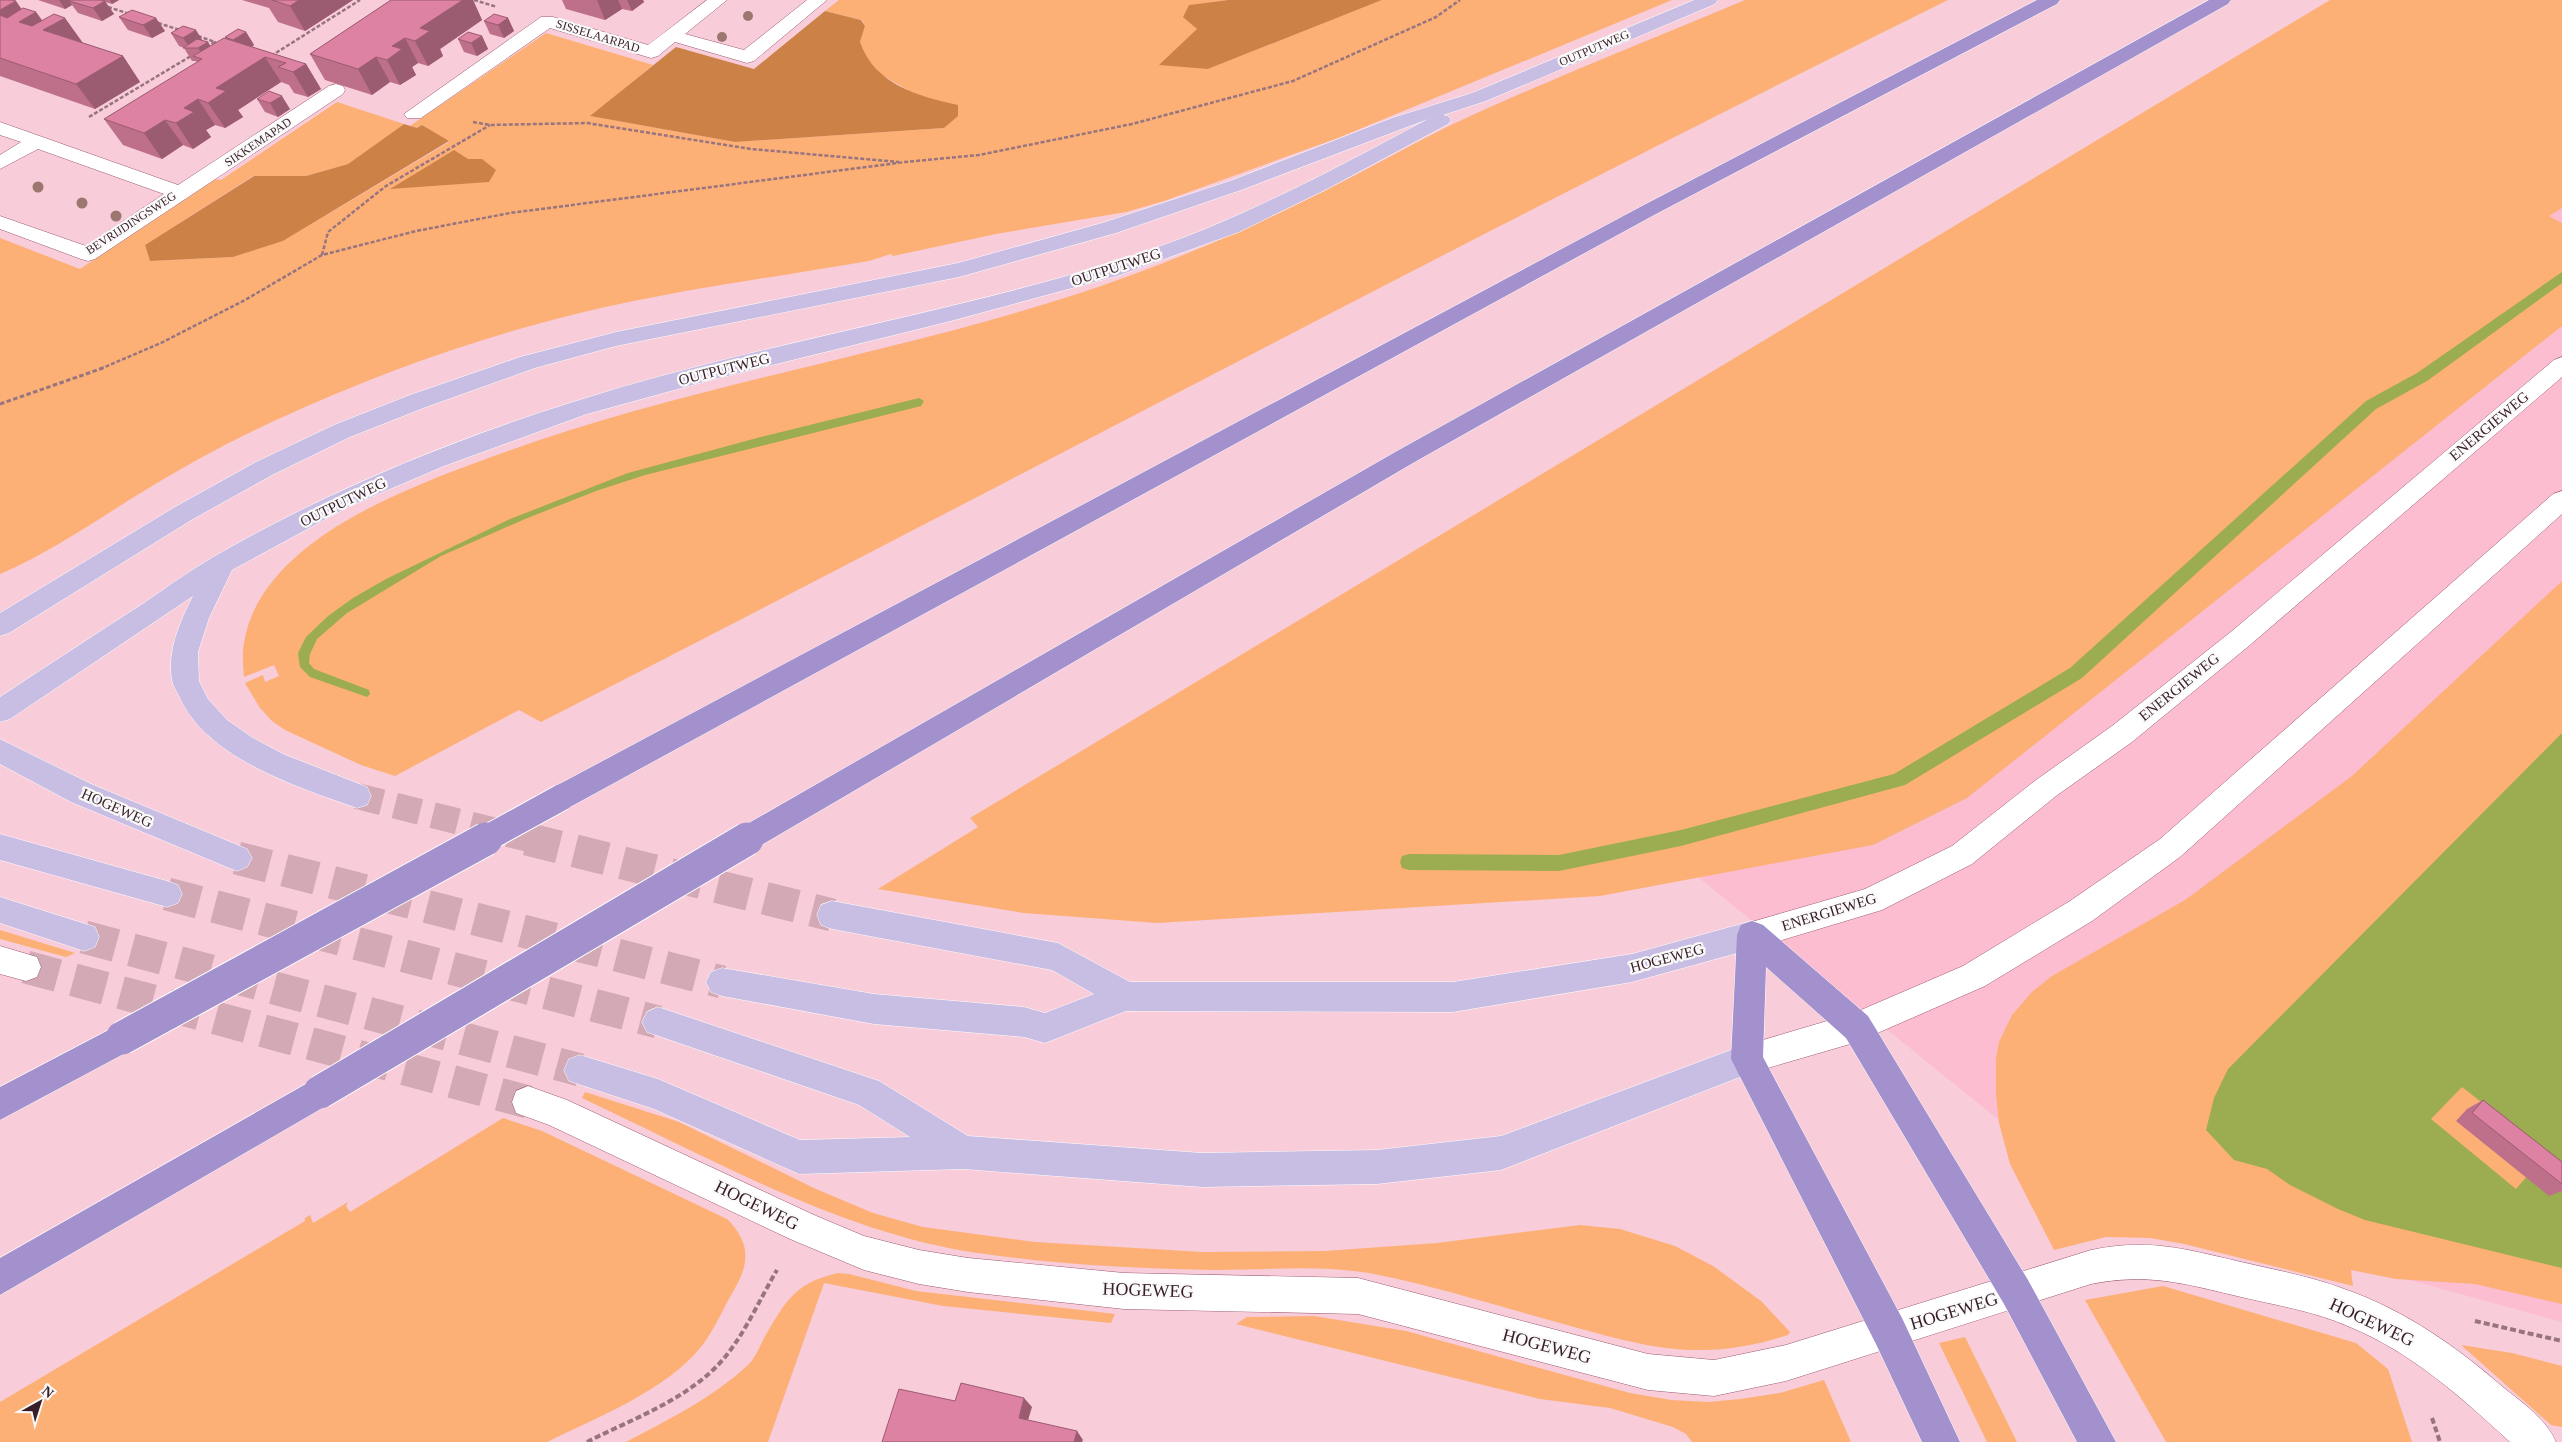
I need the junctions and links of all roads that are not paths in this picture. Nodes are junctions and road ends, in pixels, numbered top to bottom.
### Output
1 (718, 0) edge
2 (818, 0) edge
3 (1709, 0) edge
4 (2051, 0) edge
5 (2222, 0) edge
6 (672, 36) junction
7 (336, 90) edge
8 (1478, 97) junction
9 (414, 114) road end
10 (0, 128) edge
11 (37, 141) junction
12 (0, 163) edge
13 (180, 193) junction
14 (0, 222) edge
15 (2562, 365) edge
16 (2562, 500) edge
17 (222, 564) junction
18 (0, 626) edge
19 (0, 711) edge
20 (0, 751) edge
21 (357, 796) tunnel mouth
22 (0, 847) edge
23 (237, 858) tunnel mouth
24 (167, 894) tunnel mouth
25 (0, 910) edge
26 (832, 915) tunnel mouth
27 (1752, 935) junction
28 (84, 936) tunnel mouth
29 (722, 982) tunnel mouth
30 (1126, 996) junction
31 (658, 1022) tunnel mouth
32 (1857, 1027) junction
33 (1747, 1059) junction
34 (580, 1070) tunnel mouth
35 (528, 1102) tunnel mouth
36 (0, 1104) edge
37 (963, 1152) junction
38 (0, 1277) edge
39 (2016, 1292) junction
40 (1889, 1332) junction
41 (1941, 1442) edge
42 (2097, 1442) edge
43 (2537, 1442) edge

1 - 6 street
2 - 6 street
3 - 8 main road, OUTPUTWEG
4 - 36 highway, bridge
5 - 38 highway, bridge
6 - 9 street, SISSELAARPAD
7 - 13 street, SIKKEMAPAD
8 - 17 main road, OUTPUTWEG
8 - 18 main road, OUTPUTWEG
10 - 11 street, BEVRIJDINGSWEG
11 - 12 street
11 - 13 street, BEVRIJDINGSWEG
13 - 14 street, BEVRIJDINGSWEG
15 - 27 street, ENERGIEWEG
16 - 32 street
17 - 19 main road, OUTPUTWEG
17 - 21 main road
20 - 23 main road, HOGEWEG
22 - 24 main road
25 - 28 main road
26 - 30 main road
27 - 30 main road, HOGEWEG
27 - 32 highway
27 - 33 highway
29 - 30 main road, HOGEWEG
31 - 37 main road
32 - 33 street
32 - 39 highway
33 - 37 main road
33 - 40 highway
34 - 37 main road
35 - 40 street, HOGEWEG
39 - 40 street, HOGEWEG
39 - 42 highway
39 - 43 street, HOGEWEG
40 - 41 highway

